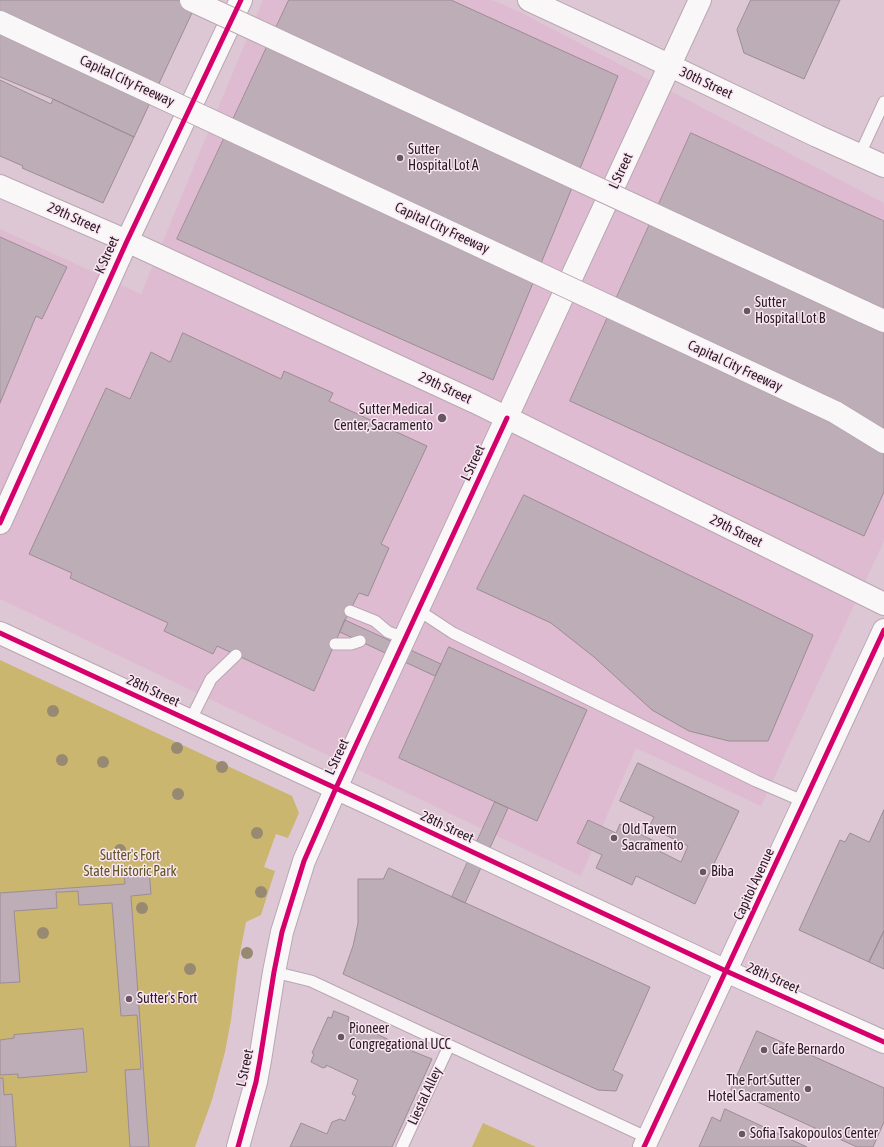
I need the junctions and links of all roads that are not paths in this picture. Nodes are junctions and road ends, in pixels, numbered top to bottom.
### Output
1 (191, 0) edge
2 (241, 0) edge
3 (529, 0) edge
4 (700, 0) edge
5 (0, 22) edge
6 (669, 66) junction
7 (884, 102) edge
8 (860, 154) junction
9 (884, 166) edge
10 (0, 186) edge
11 (127, 241) junction
12 (884, 320) edge
13 (835, 412) junction
14 (507, 418) junction
15 (884, 435) edge
16 (884, 442) edge
17 (0, 523) edge
18 (884, 604) edge
19 (418, 610) junction
20 (350, 611) dead end
21 (884, 630) edge
22 (0, 633) edge
23 (390, 635) junction
24 (360, 641) dead end
25 (335, 644) dead end
26 (236, 654) dead end
27 (190, 721) junction
28 (336, 788) junction
29 (805, 802) junction
30 (726, 971) junction
31 (274, 972) junction
32 (884, 1042) edge
33 (449, 1046) junction
34 (646, 1142) edge
35 (238, 1147) edge
36 (402, 1147) edge

1 - 12 main road, bridge
2 - 11 main road, K Street
3 - 6 main road, 30th Street
4 - 6 main road, L Street
5 - 13 main road, Capital City Freeway, bridge
6 - 8 main road, 30th Street
6 - 14 main road, L Street
7 - 8 lane
8 - 9 main road, 30th Street
10 - 11 main road, 29th Street
11 - 14 main road, 29th Street
11 - 17 main road, K Street
13 - 15 main road, Capital City Freeway
13 - 16 main road
14 - 18 main road, 29th Street
14 - 19 main road, L Street
19 - 23 main road, L Street
19 - 29 lane
20 - 23 lane
21 - 29 main road, Capitol Avenue
22 - 27 main road, 28th Street
23 - 28 main road, L Street
24 - 25 lane
26 - 27 lane
27 - 28 main road, 28th Street
28 - 30 main road, 28th Street
28 - 31 main road, L Street
29 - 30 main road, Capitol Avenue
30 - 32 main road, 28th Street
30 - 34 main road, Capitol Avenue
31 - 33 lane
31 - 35 main road, L Street
33 - 34 lane
33 - 36 lane, Liestal Alley

